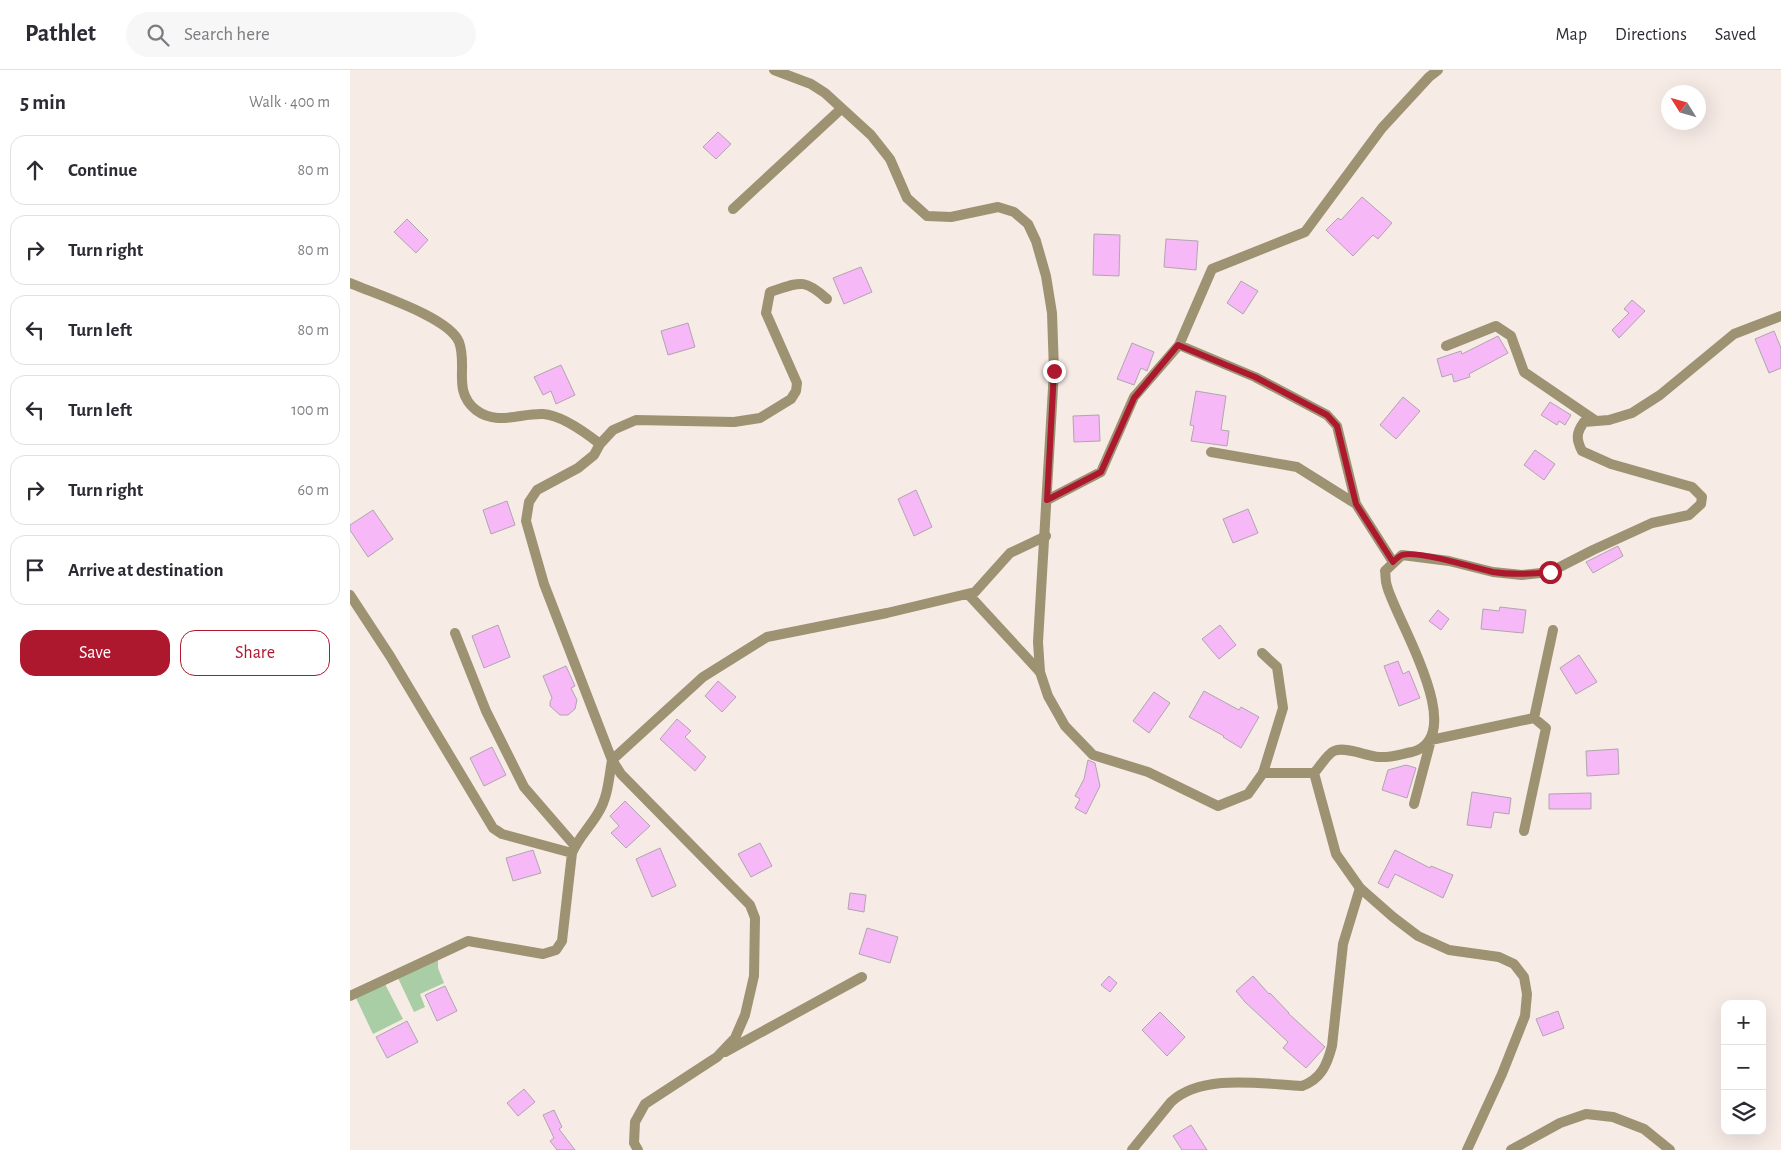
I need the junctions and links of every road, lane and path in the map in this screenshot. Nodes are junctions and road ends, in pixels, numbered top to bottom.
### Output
1 (774, 70) edge
2 (1438, 70) edge
3 (841, 109) junction
4 (733, 209) dead end
5 (350, 283) edge
6 (827, 299) dead end
7 (1781, 316) edge
8 (1178, 345) junction
9 (1446, 346) dead end
10 (1596, 421) junction
11 (600, 444) junction
12 (1211, 452) dead end
13 (1047, 500) junction
14 (1356, 504) junction
15 (1046, 536) junction
16 (1393, 562) junction
17 (968, 594) junction
18 (350, 595) edge
19 (1553, 630) dead end
20 (455, 633) dead end
21 (1262, 653) dead end
22 (1040, 672) junction
23 (1534, 718) junction
24 (1431, 740) junction
25 (612, 760) junction
26 (1263, 773) junction
27 (1314, 773) junction
28 (1414, 804) dead end
29 (1524, 831) dead end
30 (573, 849) junction
31 (1360, 888) junction
32 (862, 977) dead end
33 (350, 996) edge
34 (717, 1057) junction
35 (638, 1150) edge
36 (1132, 1150) edge
37 (1467, 1150) edge
38 (1511, 1150) edge
39 (1670, 1150) edge

1 - 3 street
2 - 8 street
3 - 4 street
3 - 13 street
5 - 11 street
6 - 11 street
7 - 10 street
8 - 13 street
8 - 14 street
9 - 10 street
10 - 16 street
11 - 25 street
12 - 14 street
13 - 15 street
14 - 16 street
15 - 17 street
15 - 22 street
16 - 24 street
17 - 22 street
17 - 25 street
18 - 30 street
19 - 23 street
20 - 30 street
21 - 26 street
22 - 26 street
23 - 24 street
23 - 29 street
24 - 27 street
24 - 28 street
25 - 30 street
25 - 34 street
26 - 27 street
27 - 31 street
30 - 33 street
31 - 36 street
31 - 37 street
32 - 34 street
34 - 35 street
38 - 39 street

